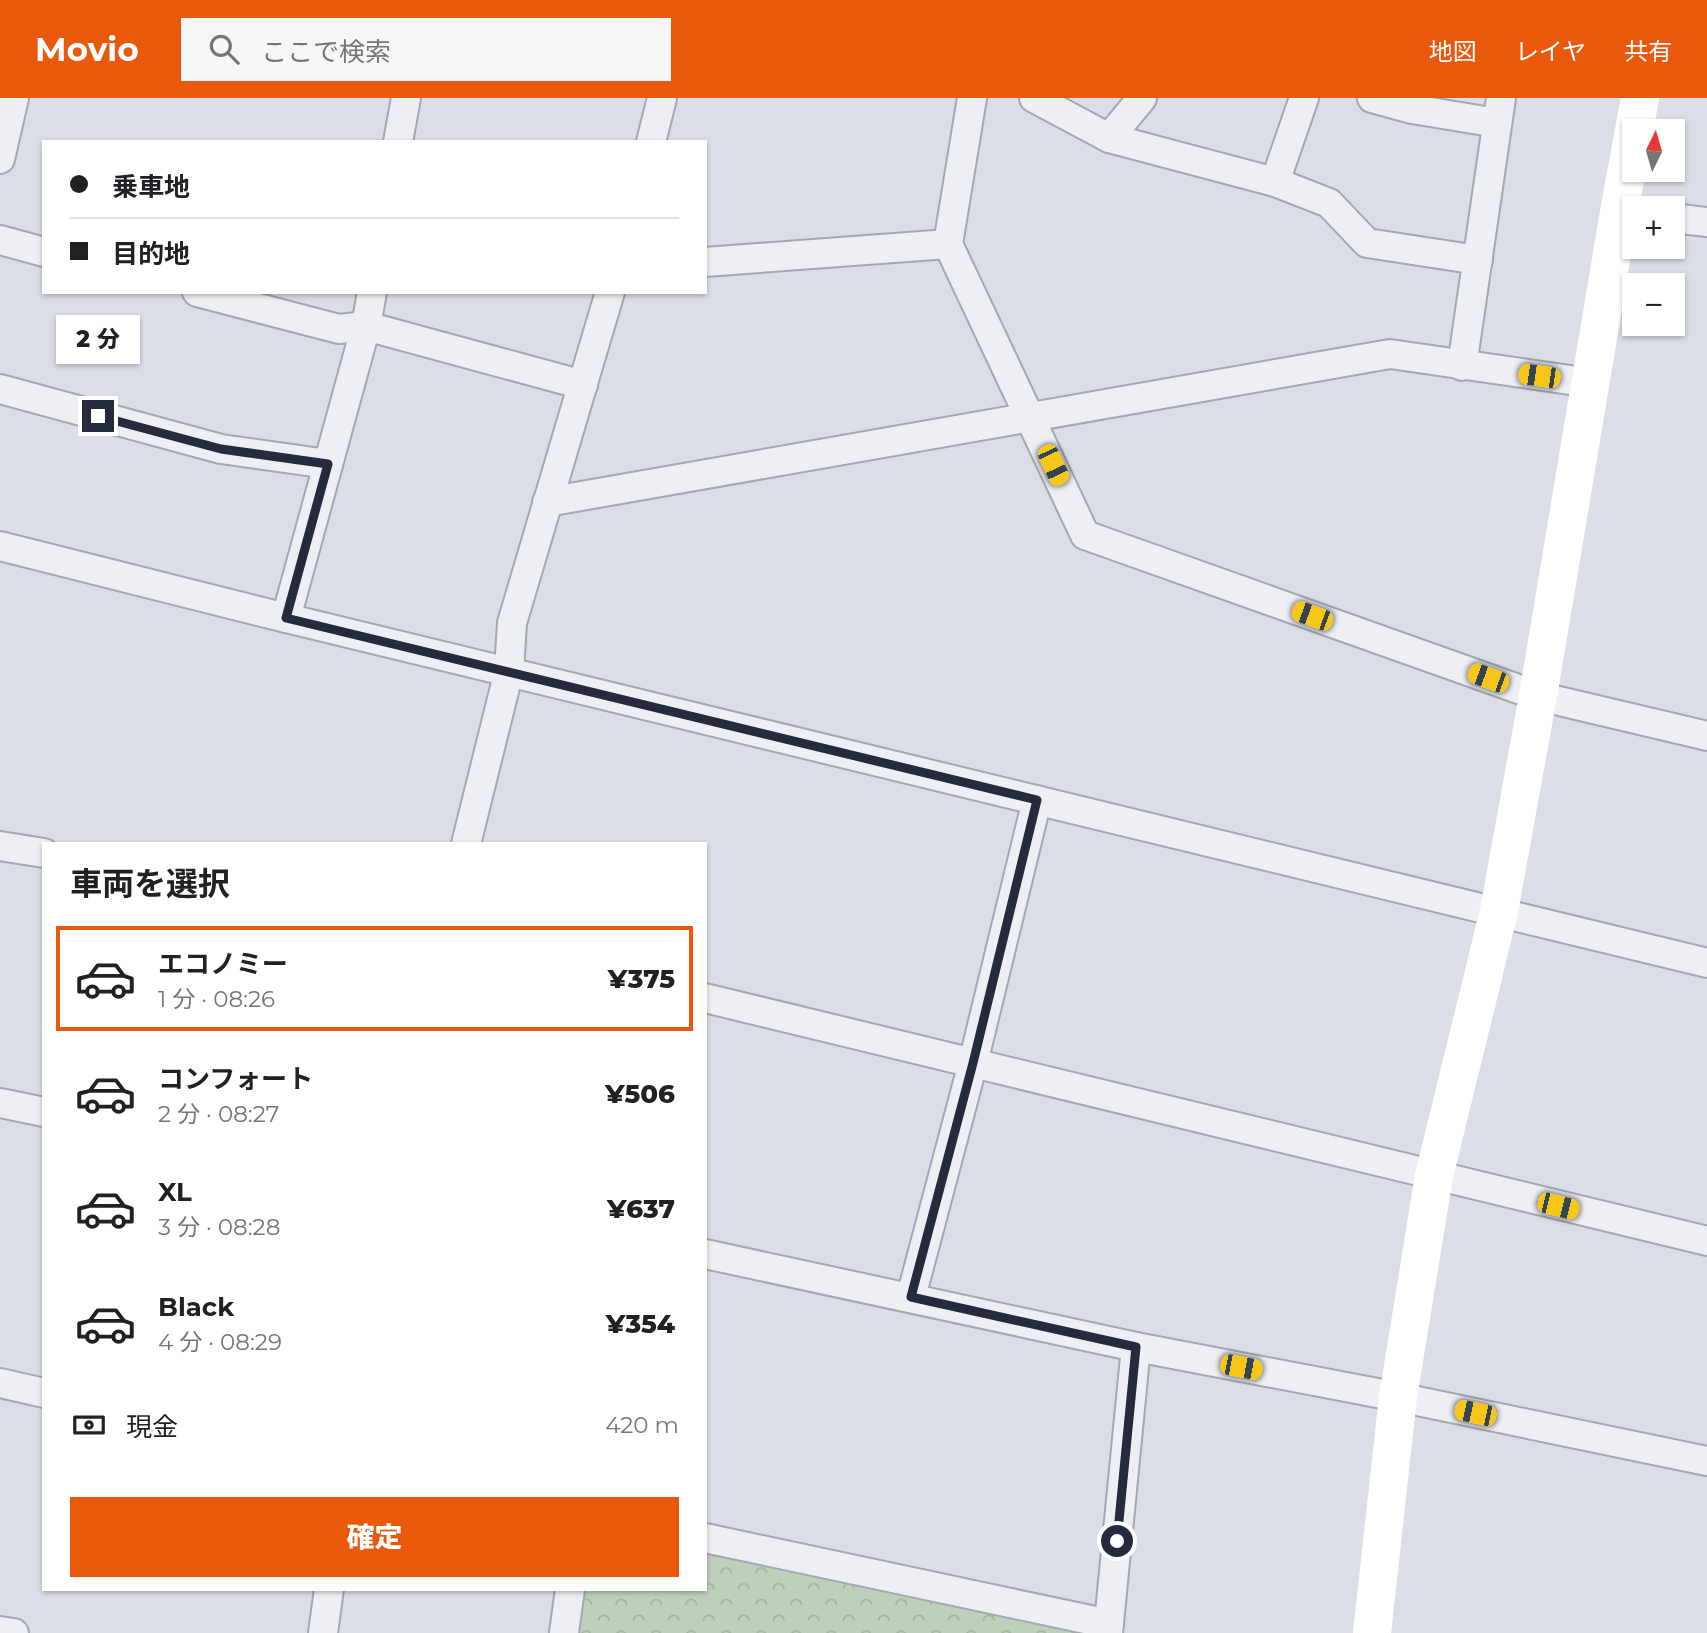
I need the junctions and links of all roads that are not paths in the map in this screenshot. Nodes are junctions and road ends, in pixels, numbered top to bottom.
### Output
1 (406, 98) edge
2 (662, 98) edge
3 (972, 98) edge
4 (1034, 98) edge
5 (1142, 98) edge
6 (1304, 98) edge
7 (1372, 98) edge
8 (1640, 98) edge
9 (8, 106) edge
10 (1499, 111) edge
11 (1109, 138) junction
12 (398, 140) edge
13 (652, 140) edge
14 (0, 159) edge
15 (1275, 182) junction
16 (1629, 196) edge
17 (1685, 219) edge
18 (1707, 222) edge
19 (1622, 237) edge
20 (0, 240) edge
21 (948, 244) junction
22 (42, 251) edge
23 (1478, 260) junction
24 (707, 262) edge
25 (204, 294) edge
26 (372, 294) edge
27 (609, 294) edge
28 (366, 326) junction
29 (1462, 366) junction
30 (1591, 383) junction
31 (583, 385) junction
32 (0, 389) edge
33 (1032, 418) junction
34 (328, 464) junction
35 (547, 502) junction
36 (0, 546) edge
37 (286, 618) junction
38 (509, 671) junction
39 (1538, 696) junction
40 (1707, 736) edge
41 (1037, 800) junction
42 (466, 842) edge
43 (0, 846) edge
44 (42, 853) edge
45 (1499, 911) junction
46 (1707, 963) edge
47 (707, 998) edge
48 (973, 1063) junction
49 (0, 1103) edge
50 (42, 1112) edge
51 (1434, 1176) junction
52 (1707, 1241) edge
53 (707, 1254) edge
54 (911, 1297) junction
55 (1136, 1347) junction
56 (0, 1383) edge
57 (42, 1393) edge
58 (1398, 1397) junction
59 (1707, 1461) edge
60 (707, 1538) edge
61 (329, 1591) edge
62 (570, 1591) edge
63 (1109, 1628) edge
64 (0, 1631) edge
65 (14, 1633) edge
66 (323, 1633) edge
67 (564, 1633) edge
68 (1372, 1633) edge

1 - 12 street
2 - 13 street
3 - 21 street
4 - 11 street
5 - 11 street
6 - 15 street
7 - 10 street
8 - 16 street
9 - 14 street
10 - 23 street
11 - 15 street
15 - 23 street
17 - 18 street
19 - 30 street
20 - 22 street
21 - 24 street
21 - 33 street
23 - 29 street
25 - 28 street
26 - 28 street
27 - 31 street
28 - 31 street
28 - 34 street
29 - 30 street
29 - 33 street
30 - 39 street
31 - 35 street
32 - 34 street
33 - 35 street
33 - 39 street
34 - 37 street
35 - 38 street
36 - 37 street
37 - 38 street
38 - 41 street
38 - 42 street
39 - 40 street
39 - 45 street
41 - 45 street
41 - 48 street
43 - 44 street
45 - 46 street
45 - 51 street
47 - 48 street
48 - 51 street
48 - 54 street
49 - 50 street
51 - 52 street
51 - 58 street
53 - 54 street
54 - 55 street
55 - 58 street
55 - 63 street
56 - 57 street
58 - 59 street
58 - 68 street
60 - 63 street
61 - 66 street
62 - 67 street
64 - 65 street

